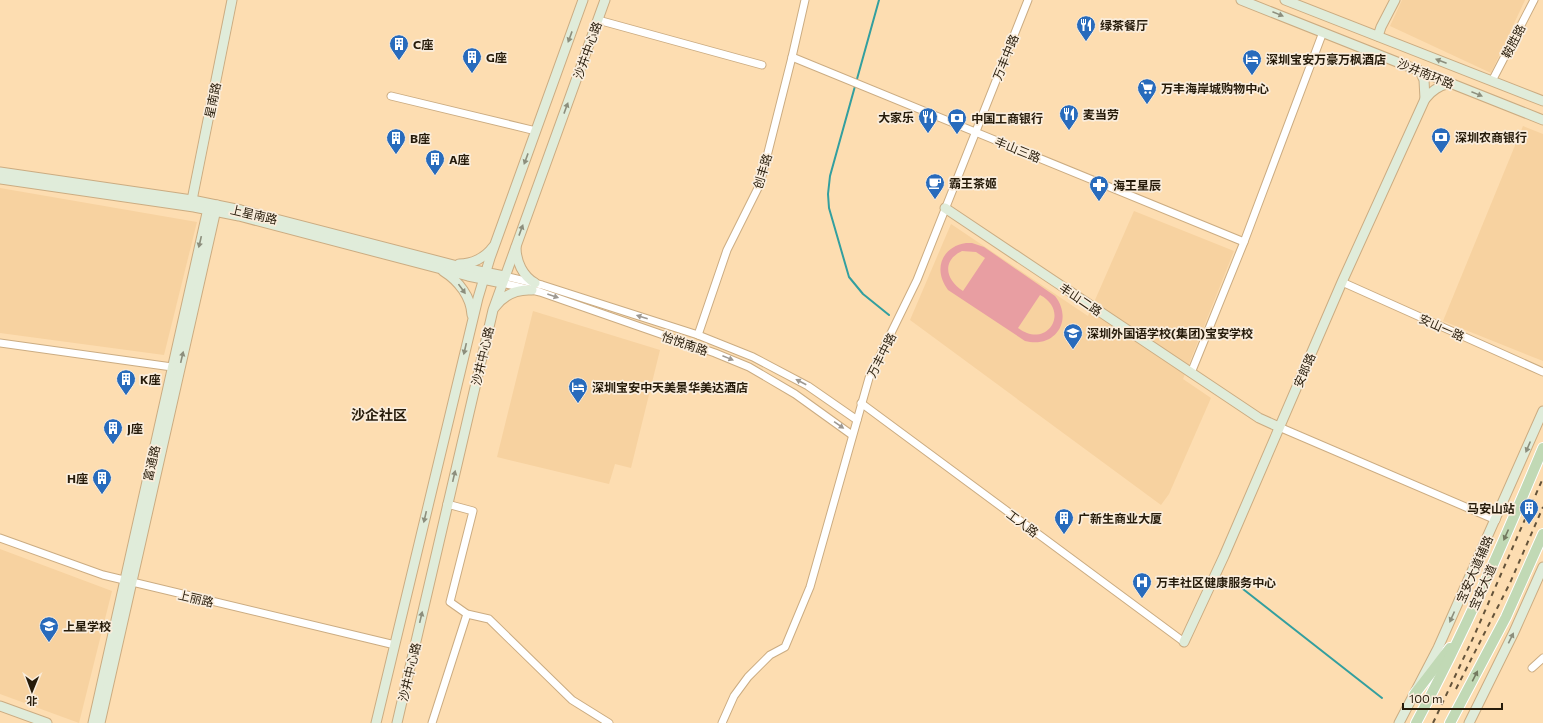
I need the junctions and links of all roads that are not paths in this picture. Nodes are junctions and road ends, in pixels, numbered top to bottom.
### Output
1 (232, 0) edge
2 (583, 0) edge
3 (605, 0) edge
4 (805, 0) edge
5 (1028, 0) edge
6 (1242, 0) edge
7 (1285, 0) edge
8 (1394, 0) edge
9 (1534, 0) edge
10 (598, 20) junction
11 (1323, 32) junction
12 (1378, 36) junction
13 (792, 57) junction
14 (762, 65) dead end
15 (1420, 71) junction
16 (1492, 81) junction
17 (1450, 83) junction
18 (391, 96) dead end
19 (1425, 99) junction
20 (1543, 101) edge
21 (1543, 120) edge
22 (536, 131) junction
23 (975, 132) junction
24 (0, 172) edge
25 (0, 179) edge
26 (192, 200) junction
27 (212, 208) junction
28 (945, 208) junction
29 (496, 242) junction
30 (1244, 242) junction
31 (516, 244) junction
32 (454, 265) junction
33 (434, 267) junction
34 (484, 276) junction
35 (503, 280) junction
36 (1342, 282) junction
37 (533, 286) junction
38 (493, 310) junction
39 (472, 322) junction
40 (698, 335) junction
41 (0, 343) edge
42 (172, 367) junction
43 (1543, 372) edge
44 (1191, 373) junction
45 (861, 403) junction
46 (1543, 411) edge
47 (857, 420) junction
48 (1279, 427) junction
49 (852, 435) junction
50 (1543, 448) edge
51 (447, 504) junction
52 (1496, 520) junction
53 (1543, 534) edge
54 (0, 538) edge
55 (1543, 567) edge
56 (128, 581) junction
57 (467, 614) junction
58 (1463, 630) junction
59 (1184, 642) joint
60 (395, 645) junction
61 (1543, 658) edge
62 (1532, 668) dead end
63 (1414, 695) junction
64 (0, 706) edge
65 (47, 723) edge
66 (93, 723) edge
67 (100, 723) edge
68 (376, 723) edge
69 (397, 723) edge
70 (432, 723) edge
71 (609, 723) edge
72 (722, 723) edge
73 (1399, 723) edge
74 (1416, 723) edge
75 (1450, 723) edge
76 (1469, 723) edge

1 - 26 street, 星南路
2 -> 22 street, 沙井中心路
3 - 10 street, 沙井中心路
4 - 13 street, 创丰路
5 - 23 street, 万丰中路
6 -> 11 street, 沙井南环路
7 - 12 street, 沙井南环路
8 - 12 street
9 - 16 street, 鞍胜路
10 - 14 street
31 -> 10 street, 沙井中心路
11 - 15 street, 沙井南环路
11 - 30 street
16 -> 12 street, 沙井南环路
13 - 23 street, 丰山三路
13 - 40 street, 创丰路
15 - 17 street, 沙井南环路
15 - 19 street, 安郎路
16 - 20 street, 沙井南环路
17 - 19 street, 安郎路
17 -> 21 street, 沙井南环路
18 - 22 street
19 - 36 street, 安郎路
22 -> 29 street, 沙井中心路
23 - 28 street, 万丰中路
23 - 30 street, 丰山三路
24 - 26 street, 上星南路
25 - 27 street, 上星南路
26 - 27 street, 上星南路
27 - 32 street, 上星南路
27 - 33 street, 上星南路
27 -> 42 street, 富通路
56 -> 27 street, 富通路
28 - 44 street, 丰山二路
28 - 45 street, 万丰中路
29 - 32 street
29 - 34 street, 沙井中心路
30 - 44 street
31 - 35 street, 沙井中心路
31 - 37 street
32 - 34 street, 上星南路
33 - 34 street, 上星南路
33 -> 39 street
34 - 35 street, 上星南路
34 - 39 street, 沙井中心路
35 - 37 street, 怡悦南路
35 - 38 street, 沙井中心路
36 - 43 street, 安山一路
36 - 48 street, 安郎路
37 - 38 street
40 -> 37 street, 怡悦南路
37 -> 49 street, 怡悦南路
51 -> 38 street, 沙井中心路
39 -> 60 street, 沙井中心路
47 -> 40 street, 怡悦南路
41 - 42 street
42 - 56 street, 富通路
44 - 48 street, 丰山二路
45 - 47 street, 万丰中路
45 - 59 street, 工人路
46 -> 52 street, 宝安大道辅路
47 - 49 street, 万丰中路
48 - 52 street
48 - 59 street, 安郎路
49 - 72 street, 万丰中路
50 -> 58 main road, 宝安大道
51 - 57 street
69 -> 51 street, 沙井中心路
52 -> 63 street, 宝安大道辅路
75 -> 53 main road
54 - 56 street, 上丽路
76 -> 55 street
56 - 60 street, 上丽路
56 - 66 street, 富通路
56 - 67 street, 富通路
57 - 70 street
57 - 71 street
58 - 63 main road
58 - 74 main road, 宝安大道
60 - 68 street, 沙井中心路
61 - 62 street
63 - 73 street, 宝安大道辅路
64 - 65 street

